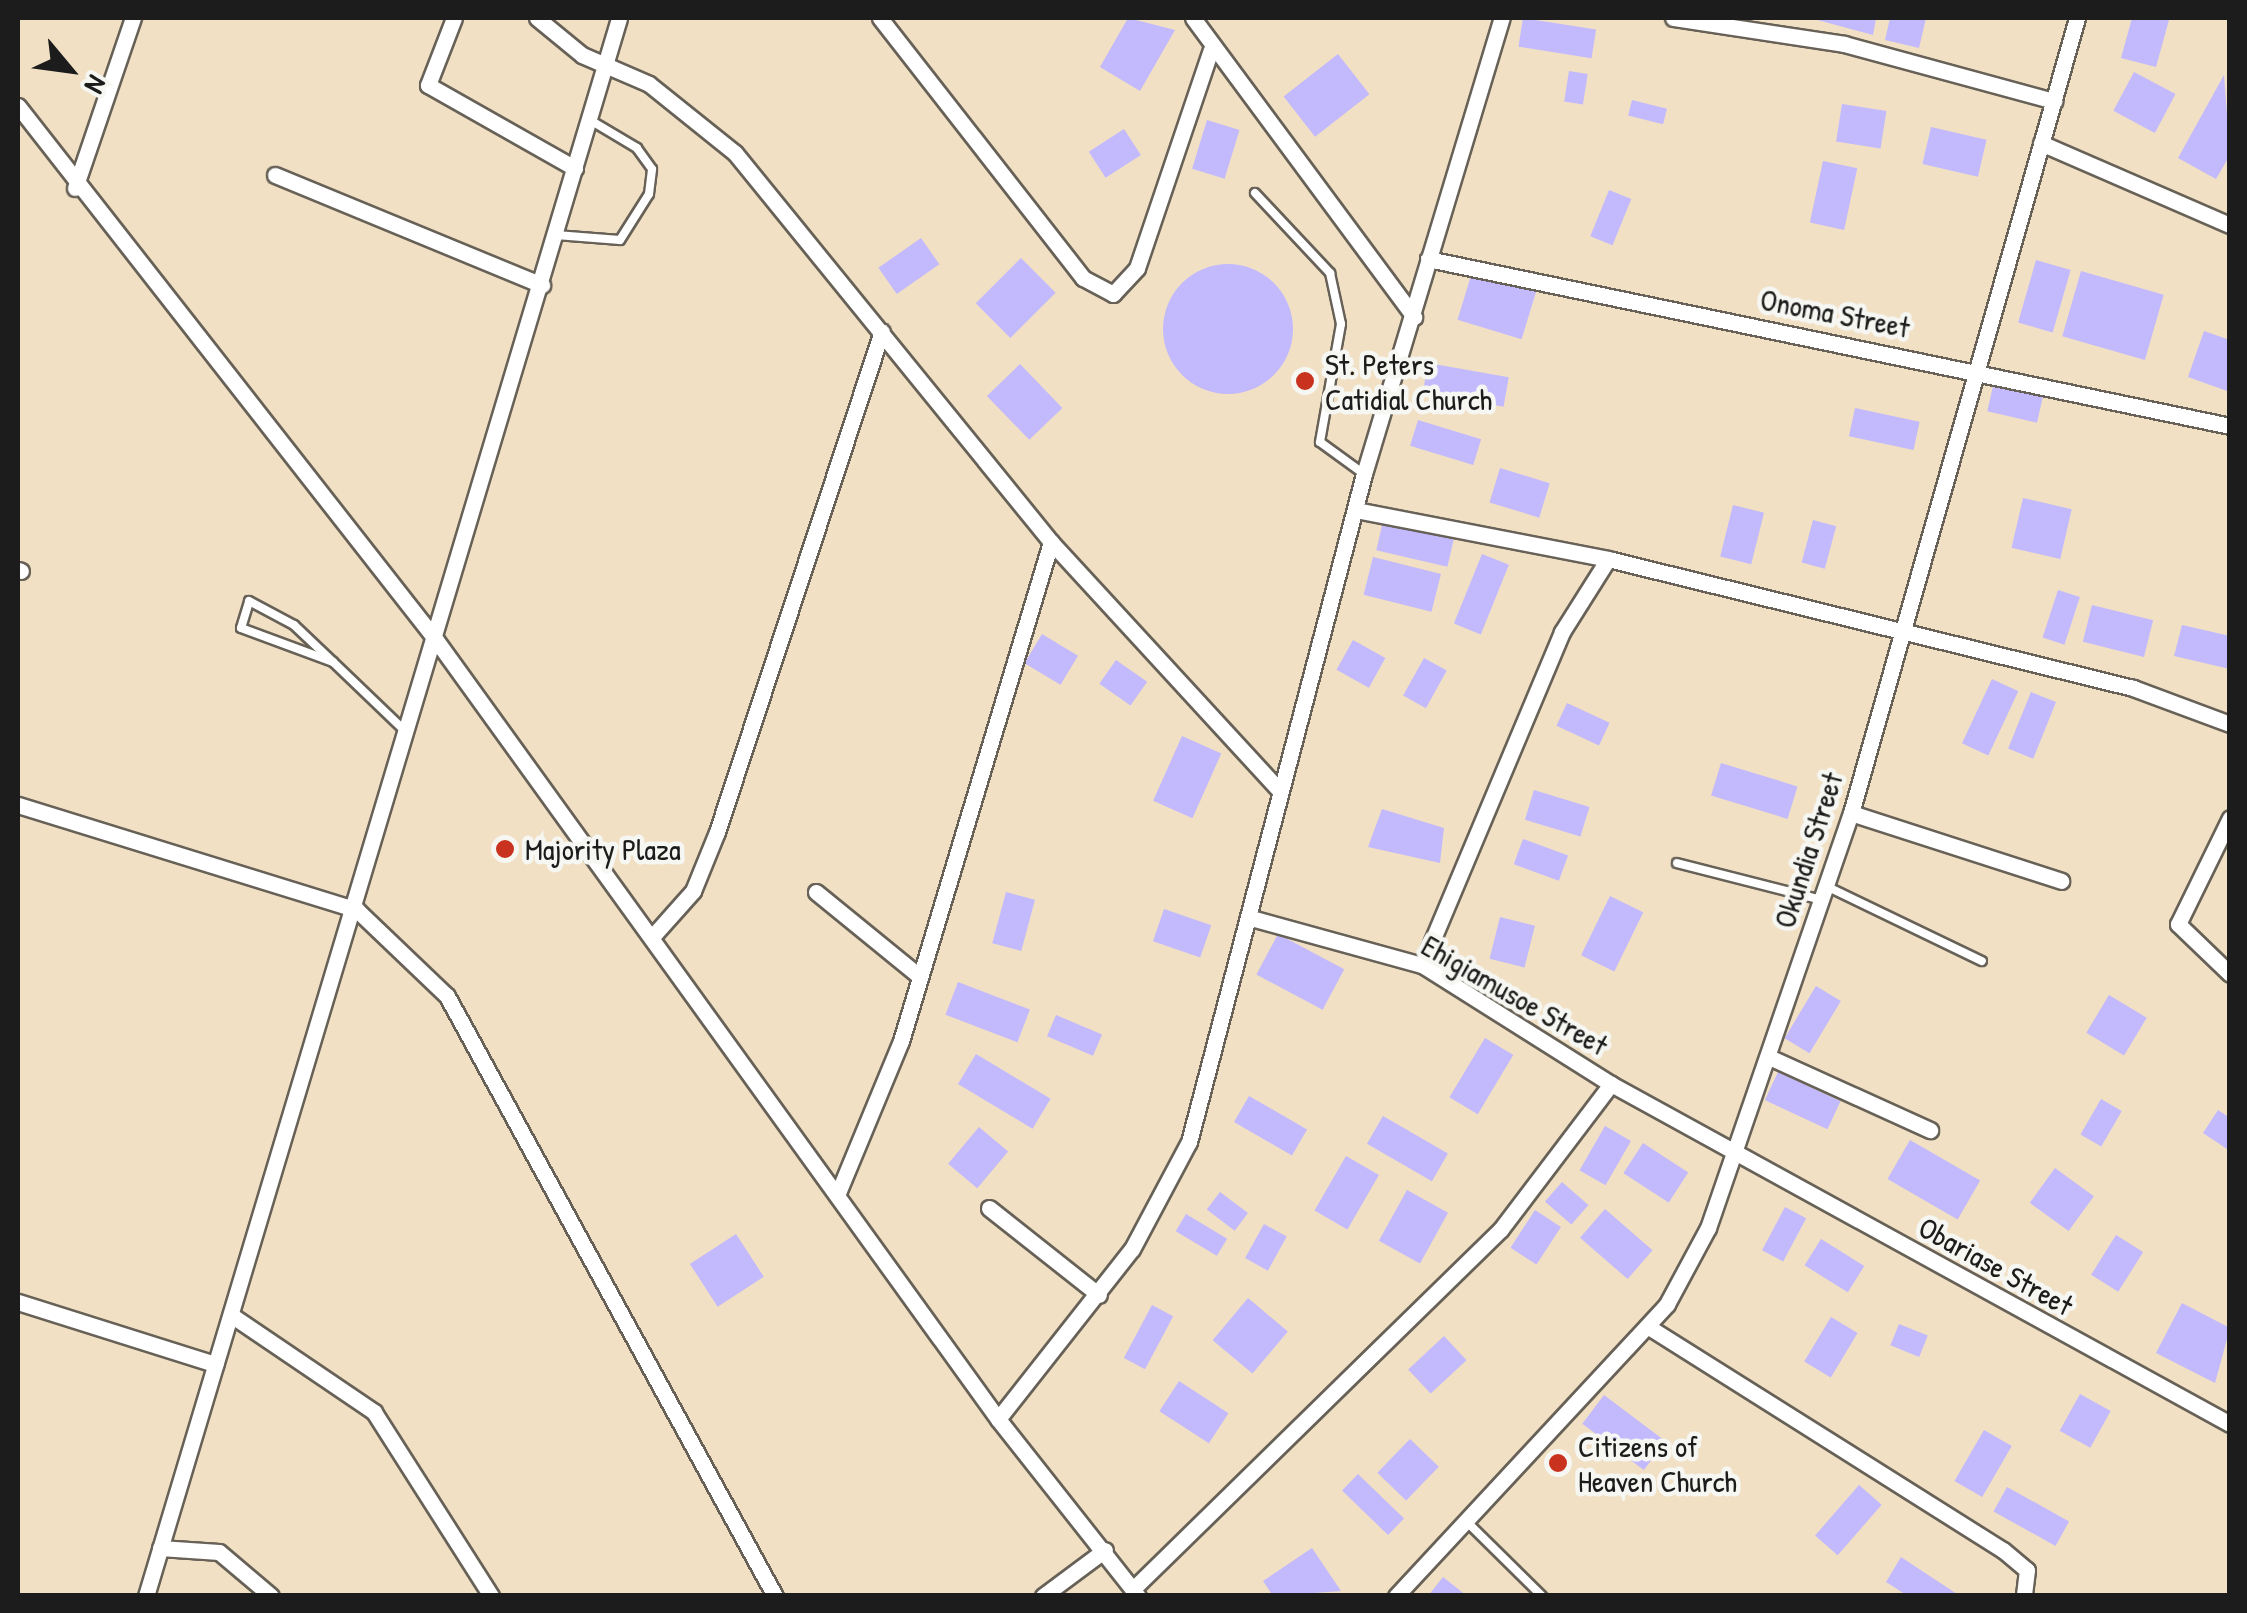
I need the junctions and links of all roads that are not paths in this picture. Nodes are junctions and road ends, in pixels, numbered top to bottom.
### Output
1 (133, 18) edge
2 (454, 18) edge
3 (536, 18) edge
4 (619, 18) edge
5 (880, 18) edge
6 (1193, 18) edge
7 (1502, 18) edge
8 (1673, 18) edge
9 (2077, 18) edge
10 (1212, 50) junction
11 (606, 65) junction
12 (2054, 101) junction
13 (18, 106) edge
14 (588, 118) junction
15 (2041, 143) junction
16 (575, 168) junction
17 (275, 175) dead end
18 (76, 188) junction
19 (1255, 193) dead end
20 (2230, 225) edge
21 (556, 236) junction
22 (1428, 258) junction
23 (542, 285) junction
24 (1414, 316) junction
25 (882, 330) junction
26 (1977, 370) junction
27 (2230, 426) edge
28 (1364, 474) junction
29 (1356, 510) junction
30 (1051, 542) junction
31 (1608, 559) junction
32 (1902, 633) junction
33 (436, 640) junction
34 (333, 662) junction
35 (2230, 724) edge
36 (408, 734) junction
37 (1278, 788) junction
38 (18, 804) edge
39 (1851, 813) junction
40 (2230, 818) edge
41 (1677, 863) dead end
42 (2061, 881) dead end
43 (816, 892) dead end
44 (1824, 893) junction
45 (357, 910) junction
46 (1251, 918) junction
47 (652, 937) junction
48 (1982, 961) dead end
49 (1422, 965) junction
50 (2230, 974) edge
51 (919, 976) junction
52 (1769, 1057) junction
53 (1611, 1084) junction
54 (1930, 1130) dead end
55 (1736, 1154) junction
56 (838, 1193) junction
57 (989, 1208) dead end
58 (1099, 1295) junction
59 (18, 1302) edge
60 (231, 1315) junction
61 (1647, 1326) junction
62 (215, 1364) junction
63 (998, 1419) junction
64 (2230, 1424) edge
65 (1469, 1524) junction
66 (160, 1548) junction
67 (1105, 1550) junction
68 (1136, 1592) edge
69 (146, 1596) edge
70 (271, 1596) edge
71 (491, 1596) edge
72 (776, 1596) edge
73 (1043, 1596) edge
74 (1396, 1596) edge
75 (1542, 1596) edge
76 (2024, 1596) edge

1 - 18 street
2 - 16 street
3 - 11 street
4 - 11 street
5 - 10 street
6 - 10 street
7 - 22 street
8 - 12 street
9 - 12 street, Okundia Street
10 - 24 street
11 - 14 street
11 - 25 street
12 - 15 street, Okundia Street
13 - 18 street
14 - 16 street
14 - 21 lane
15 - 20 street
15 - 26 street, Okundia Street
16 - 21 street
17 - 23 street
18 - 33 street
19 - 28 lane
21 - 23 street
22 - 24 street
22 - 26 street, Onoma Street
23 - 33 street
24 - 28 street
25 - 30 street
25 - 47 street
26 - 27 street, Onoma Street
26 - 32 street, Okundia Street
28 - 29 street
29 - 31 street
29 - 37 street
30 - 37 street
30 - 51 street
31 - 32 street
31 - 49 street
32 - 35 street
32 - 39 street, Okundia Street
33 - 36 street
33 - 47 street
34 - 34 lane
34 - 36 lane
36 - 45 street
37 - 46 street
38 - 45 street
39 - 42 street
39 - 44 street, Okundia Street
40 - 50 street
41 - 44 lane
43 - 51 street
44 - 48 lane
44 - 52 street, Okundia Street
45 - 60 street
45 - 72 street
46 - 49 street, Ehigiamusoe Street
46 - 58 street
47 - 56 street
49 - 53 street, Ehigiamusoe Street
51 - 56 street
52 - 54 street
52 - 55 street, Okundia Street
53 - 55 street, Ehigiamusoe Street
53 - 68 street
55 - 61 street, Okundia Street
55 - 64 street, Obariase Street
56 - 63 street
57 - 58 street
58 - 63 street
59 - 62 street
60 - 62 street
60 - 71 street
61 - 65 street, Okundia Street
61 - 76 street
62 - 66 street
63 - 67 street
65 - 74 street, Okundia Street
65 - 75 lane
66 - 69 street
66 - 70 street
67 - 68 street
67 - 73 street

